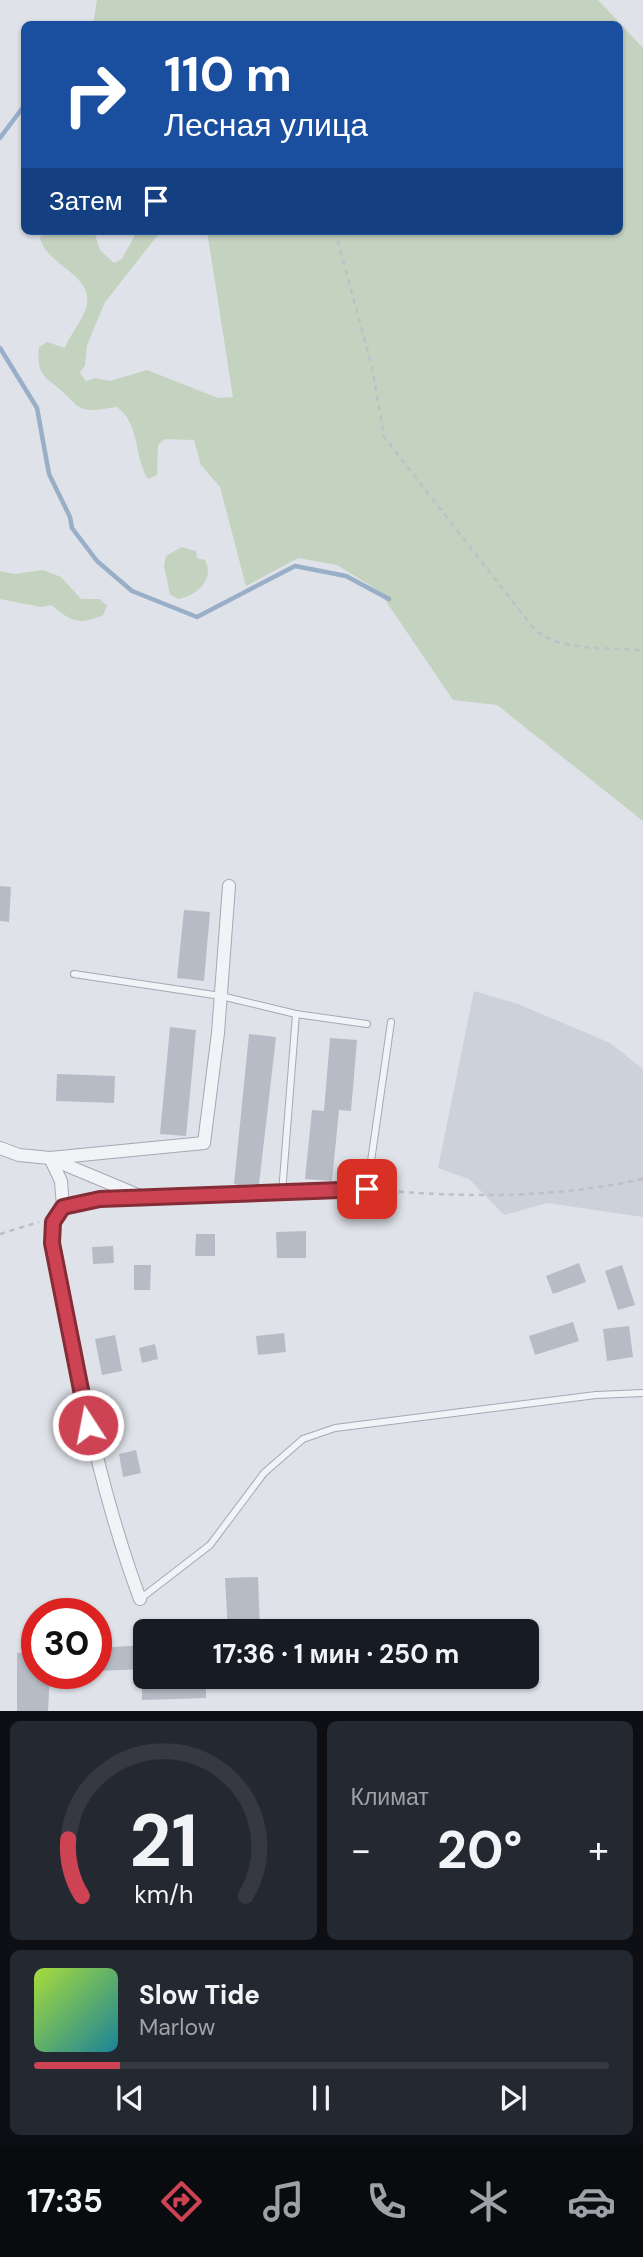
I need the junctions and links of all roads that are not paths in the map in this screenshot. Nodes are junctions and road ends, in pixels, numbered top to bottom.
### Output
1 (229, 886) dead end
2 (74, 974) dead end
3 (221, 996) junction
4 (296, 1014) junction
5 (391, 1022) dead end
6 (367, 1024) dead end
7 (0, 1149) edge
8 (50, 1158) junction
9 (367, 1189) joint
10 (282, 1192) junction
11 (144, 1198) junction
12 (63, 1207) junction
13 (643, 1393) edge
14 (140, 1599) joint

1 - 3 street
2 - 3 lane
3 - 4 lane
3 - 8 street
4 - 6 lane
4 - 10 lane
5 - 9 lane
7 - 8 street
8 - 11 street
8 - 12 street
9 - 10 street
10 - 11 street
11 - 12 street
12 - 14 street
13 - 14 lane

